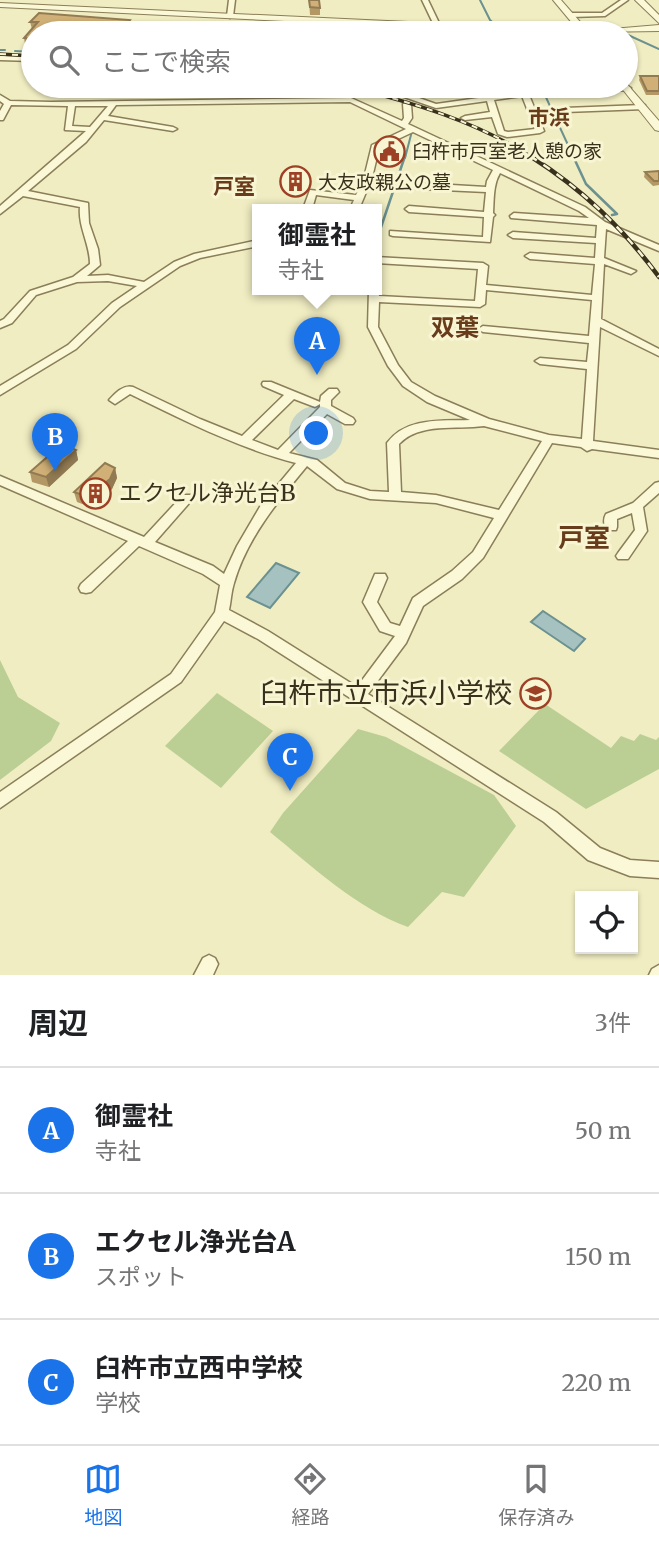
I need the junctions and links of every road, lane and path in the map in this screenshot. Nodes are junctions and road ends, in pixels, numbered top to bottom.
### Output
1 (232, 0) edge
2 (425, 0) edge
3 (557, 0) edge
4 (625, 0) edge
5 (639, 0) edge
6 (0, 5) edge
7 (570, 15) junction
8 (230, 16) junction
9 (659, 20) edge
10 (304, 21) edge
11 (433, 21) edge
12 (575, 21) edge
13 (659, 28) edge
14 (638, 29) edge
15 (0, 58) edge
16 (21, 59) edge
17 (0, 97) edge
18 (409, 98) joint
19 (502, 98) edge
20 (527, 98) edge
21 (635, 98) edge
22 (490, 100) junction
23 (8, 103) junction
24 (114, 103) junction
25 (72, 104) junction
26 (642, 107) junction
27 (565, 110) dead end
28 (495, 114) junction
29 (102, 117) junction
30 (0, 118) edge
31 (466, 118) dead end
32 (404, 124) junction
33 (659, 128) edge
34 (93, 129) junction
35 (413, 129) junction
36 (155, 138) dead end
37 (498, 169) junction
38 (400, 185) dead end
39 (492, 190) junction
40 (23, 193) junction
41 (357, 198) junction
42 (309, 204) edge
43 (355, 204) edge
44 (409, 209) dead end
45 (0, 211) edge
46 (491, 215) junction
47 (514, 216) dead end
48 (602, 223) junction
49 (393, 233) dead end
50 (513, 234) dead end
51 (601, 241) junction
52 (252, 245) edge
53 (659, 248) edge
54 (530, 256) dead end
55 (382, 260) edge
56 (599, 260) junction
57 (631, 271) dead end
58 (76, 279) junction
59 (145, 285) junction
60 (481, 287) junction
61 (375, 295) edge
62 (382, 295) edge
63 (597, 298) junction
64 (595, 320) junction
65 (0, 325) edge
66 (483, 329) dead end
67 (594, 340) junction
68 (659, 353) edge
69 (540, 361) dead end
70 (592, 366) junction
71 (267, 384) dead end
72 (0, 391) edge
73 (333, 392) dead end
74 (292, 394) junction
75 (116, 400) dead end
76 (320, 406) junction
77 (349, 421) dead end
78 (485, 422) junction
79 (549, 439) junction
80 (245, 440) junction
81 (587, 447) junction
82 (659, 454) edge
83 (280, 455) junction
84 (303, 462) junction
85 (0, 480) edge
86 (659, 486) edge
87 (396, 496) junction
88 (187, 498) dead end
89 (637, 506) junction
90 (500, 515) junction
91 (611, 527) dead end
92 (140, 542) junction
93 (623, 556) dead end
94 (380, 578) dead end
95 (227, 583) junction
96 (86, 588) dead end
97 (222, 613) junction
98 (404, 634) junction
99 (358, 696) junction
100 (0, 801) edge
101 (659, 870) edge

1 - 8 street
2 - 11 street
3 - 7 street
4 - 7 street
5 - 9 street
6 - 8 street
7 - 12 street
8 - 10 street
13 - 14 street
15 - 16 street
17 - 23 street
18 - 22 street
18 - 32 street
19 - 22 street
20 - 28 street
21 - 26 street
22 - 28 street
23 - 25 street
23 - 30 street
24 - 25 street
24 - 29 street
24 - 32 street
25 - 34 street
26 - 27 street
26 - 33 street
28 - 31 street
29 - 34 street
29 - 36 street
32 - 35 street
34 - 40 street
35 - 37 street
35 - 41 street
37 - 39 street
37 - 48 street
38 - 39 street
39 - 46 street
40 - 45 street
40 - 58 street
41 - 42 street
41 - 43 street
44 - 46 street
46 - 49 street
47 - 48 street
48 - 51 street
48 - 53 street
50 - 51 street
51 - 56 street
52 - 59 street
54 - 56 street
55 - 60 street
56 - 57 street
56 - 63 street
58 - 59 street
58 - 65 street
59 - 72 street
60 - 62 street
60 - 63 street
61 - 78 street
63 - 64 street
64 - 67 street
64 - 68 street
66 - 67 street
67 - 70 street
69 - 70 street
70 - 81 street
71 - 74 street
73 - 76 street
74 - 76 street
74 - 80 street
75 - 80 street
76 - 77 street
76 - 83 street
78 - 79 street
78 - 87 street
79 - 81 street
79 - 90 street
80 - 83 street
81 - 82 street
83 - 84 street
84 - 87 street
84 - 95 street
85 - 92 street
86 - 89 street
87 - 90 street
88 - 92 street
89 - 91 street
89 - 93 street
90 - 98 street
92 - 95 street
92 - 96 street
94 - 98 street
95 - 97 street
97 - 99 street
97 - 100 street
98 - 99 street
99 - 101 street

